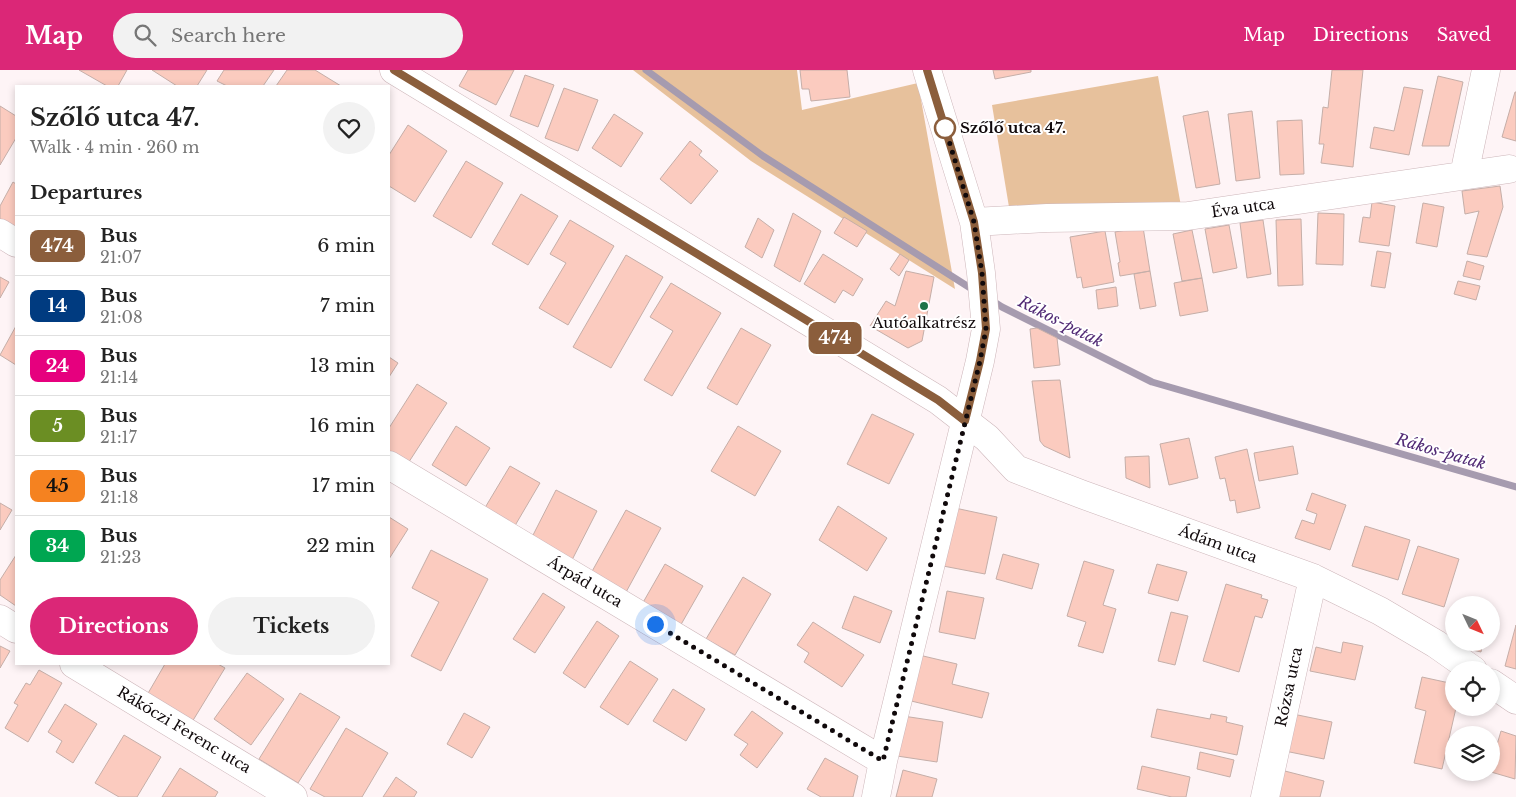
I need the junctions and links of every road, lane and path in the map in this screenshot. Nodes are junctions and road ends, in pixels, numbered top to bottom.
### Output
1 (394, 70) edge
2 (927, 70) edge
3 (1486, 70) edge
4 (1509, 168) dead end
5 (1464, 175) junction
6 (974, 222) junction
7 (0, 233) edge
8 (15, 242) edge
9 (965, 421) junction
10 (390, 466) edge
11 (1312, 578) junction
12 (0, 619) edge
13 (15, 628) edge
14 (1460, 661) edge
15 (76, 665) edge
16 (1500, 689) edge
17 (1516, 700) edge
18 (883, 761) junction
19 (293, 797) edge
20 (876, 797) edge
21 (1265, 797) edge

1 - 9 street, Ádám utca
2 - 6 street
3 - 5 street
4 - 5 street, Éva utca
5 - 6 street, Éva utca
6 - 9 street
7 - 8 street
9 - 11 street, Ádám utca
9 - 18 street
10 - 18 street, Árpád utca
11 - 14 street, Ádám utca
11 - 21 street, Rózsa utca
12 - 13 street
15 - 19 street, Rákóczi Ferenc utca
16 - 17 street
18 - 20 street

